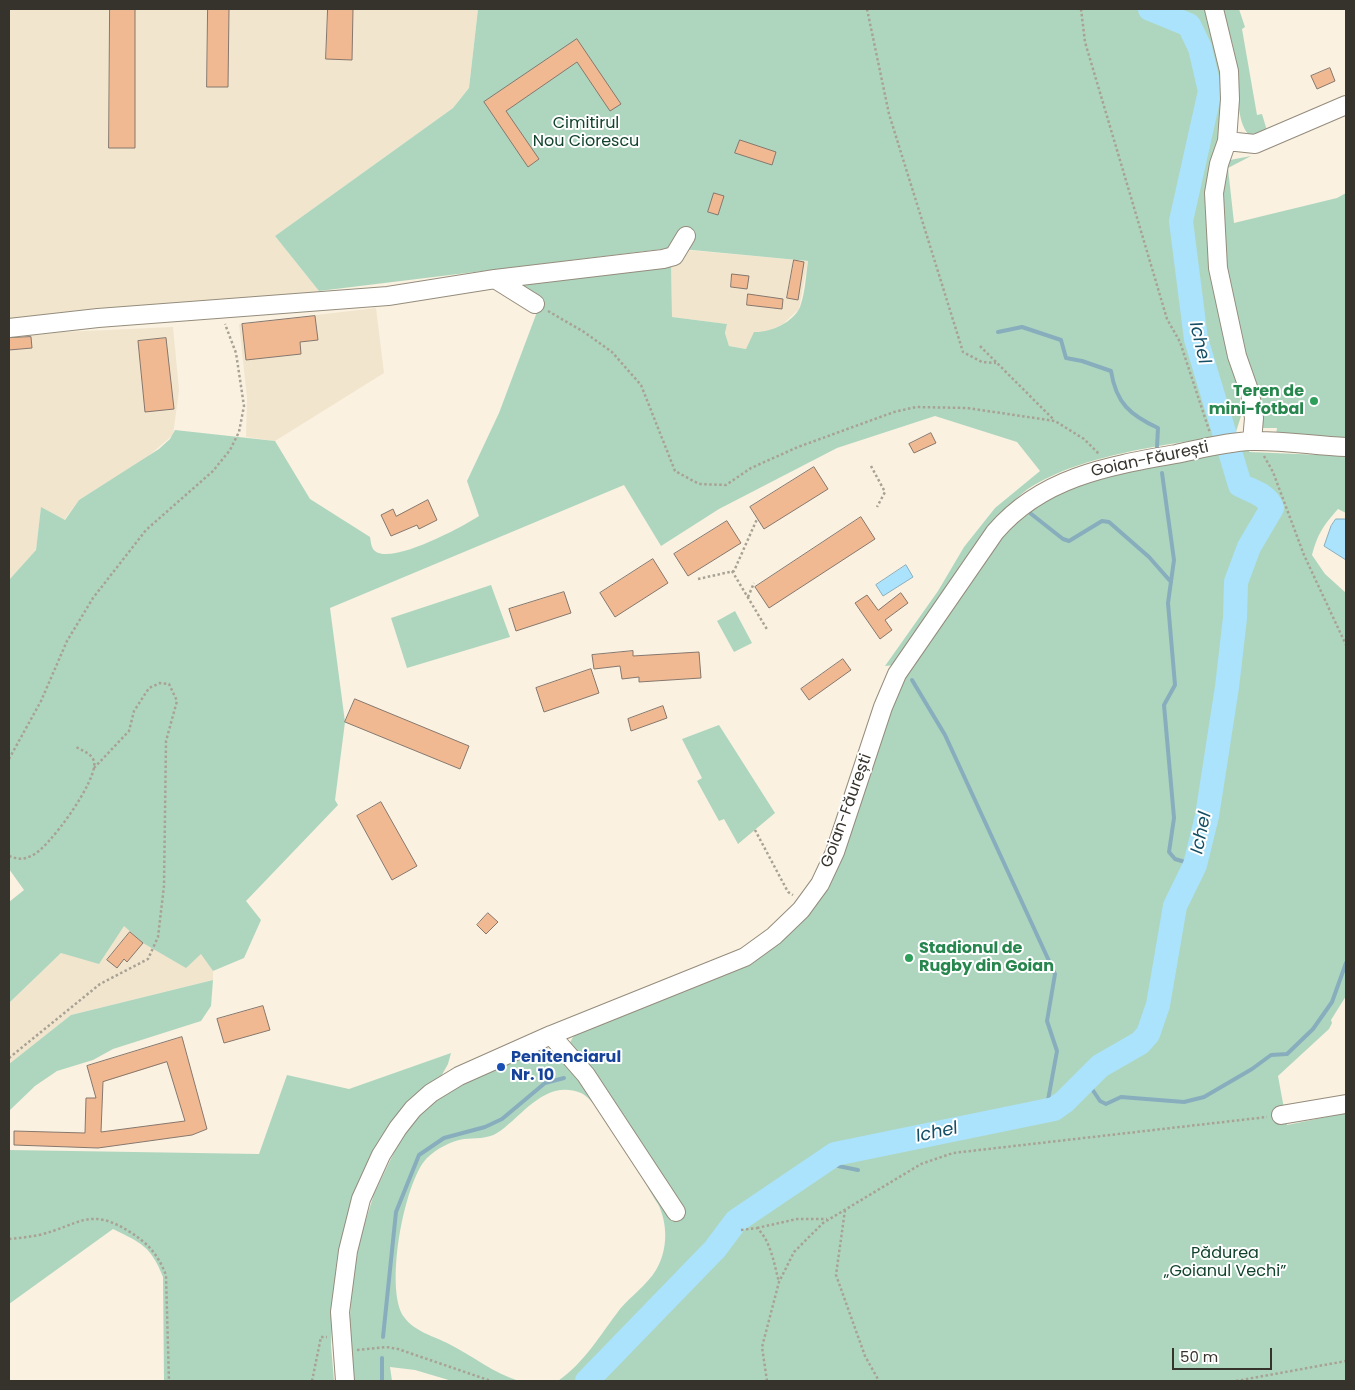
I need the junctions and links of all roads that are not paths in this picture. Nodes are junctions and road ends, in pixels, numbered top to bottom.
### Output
1 (1214, 9) edge
2 (1346, 105) edge
3 (1227, 141) junction
4 (686, 236) dead end
5 (495, 280) junction
6 (535, 304) road end
7 (9, 328) edge
8 (1246, 442) junction
9 (1346, 447) edge
10 (551, 1035) junction
11 (1346, 1104) edge
12 (1281, 1116) road end
13 (676, 1212) dead end
14 (345, 1381) edge

1 - 3 street
2 - 3 street
3 - 8 street
4 - 5 street
5 - 6 street
5 - 7 street
8 - 9 street, Goian-Făurești
8 - 10 street, Goian-Făurești
10 - 13 street
10 - 14 street, Goian-Făurești
11 - 12 street

